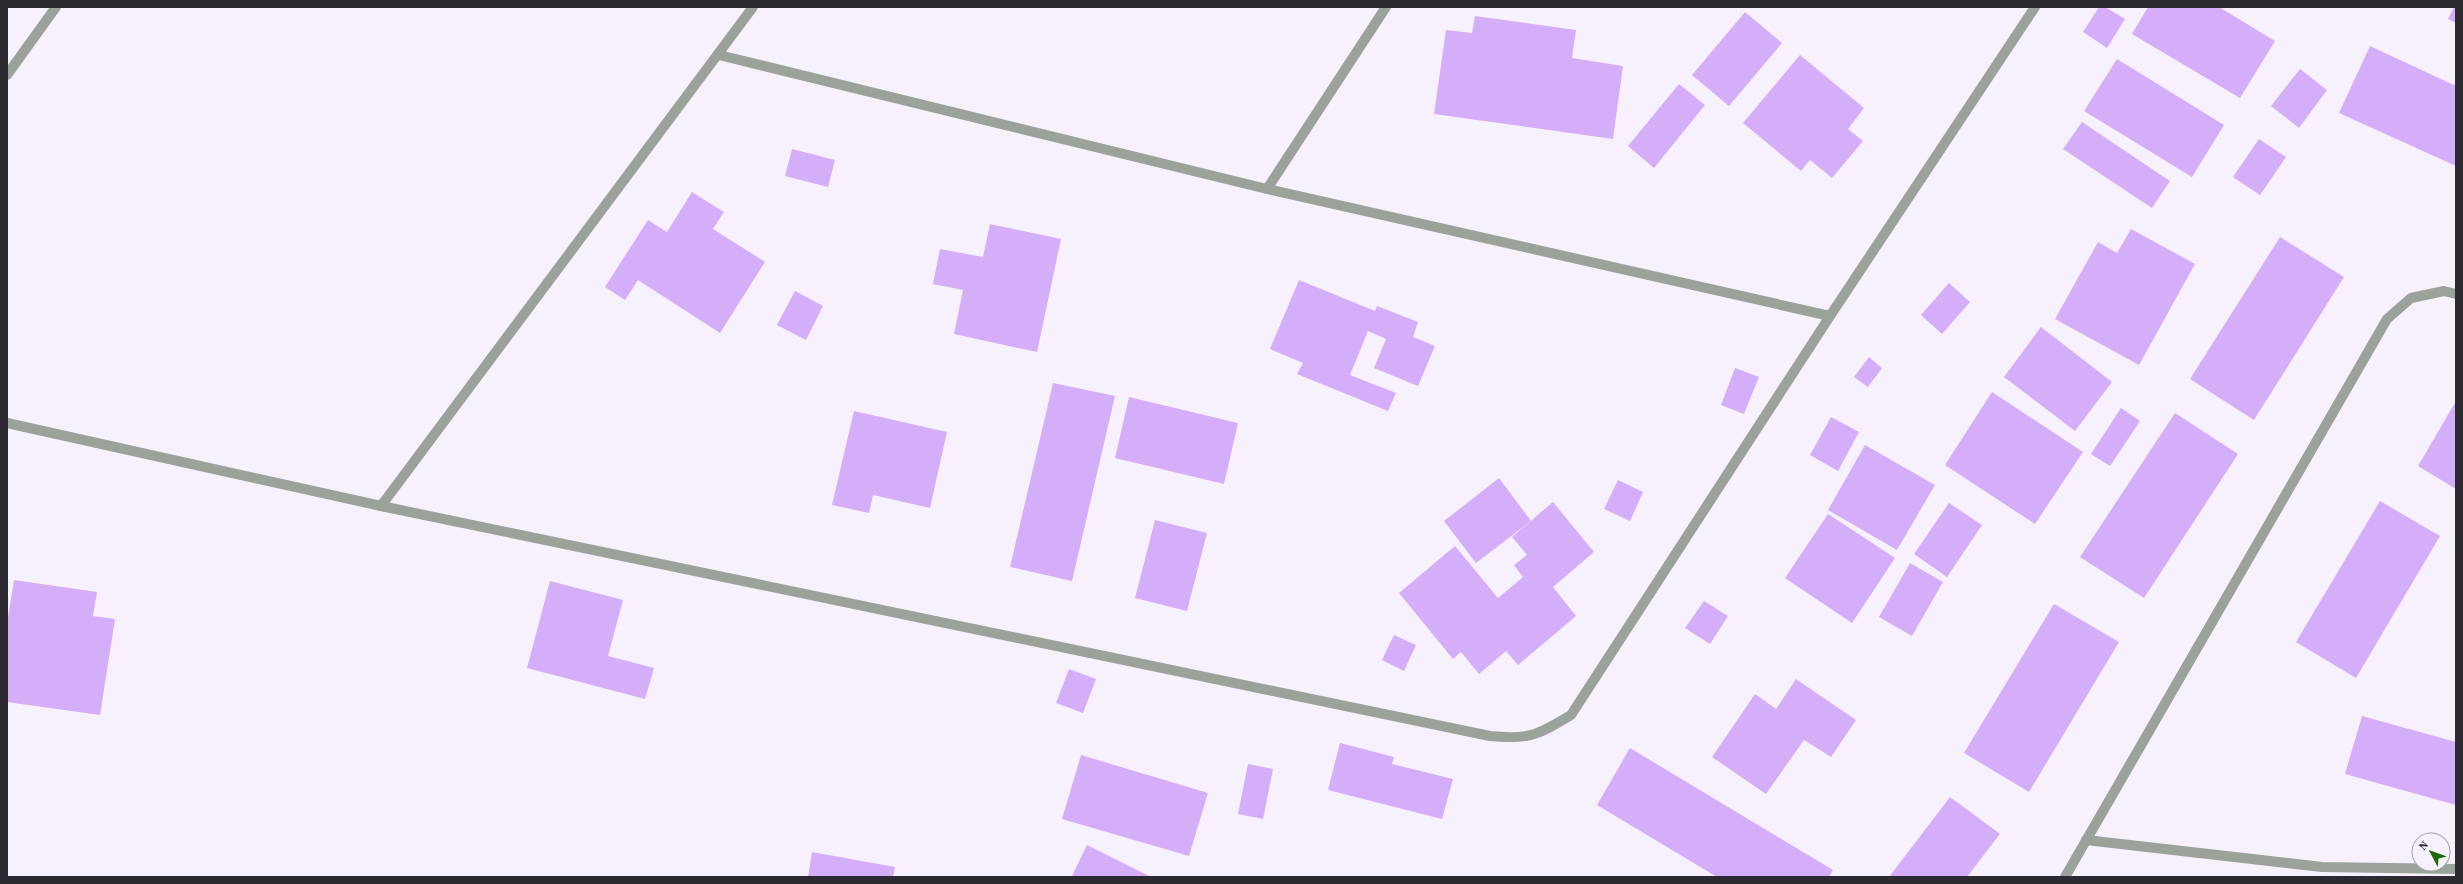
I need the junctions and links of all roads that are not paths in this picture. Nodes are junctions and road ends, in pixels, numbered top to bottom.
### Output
1 (56, 7) edge
2 (753, 7) edge
3 (1386, 7) edge
4 (2035, 7) edge
5 (719, 55) junction
6 (7, 75) edge
7 (1267, 189) junction
8 (2456, 294) edge
9 (1830, 316) junction
10 (7, 423) edge
11 (381, 506) junction
12 (2086, 840) junction
13 (2456, 869) edge
14 (2065, 877) edge

1 - 6 street
2 - 5 street
3 - 7 street
4 - 9 street
5 - 7 street
5 - 11 street
7 - 9 street
8 - 12 street
9 - 11 street
10 - 11 street
12 - 13 street
12 - 14 street

